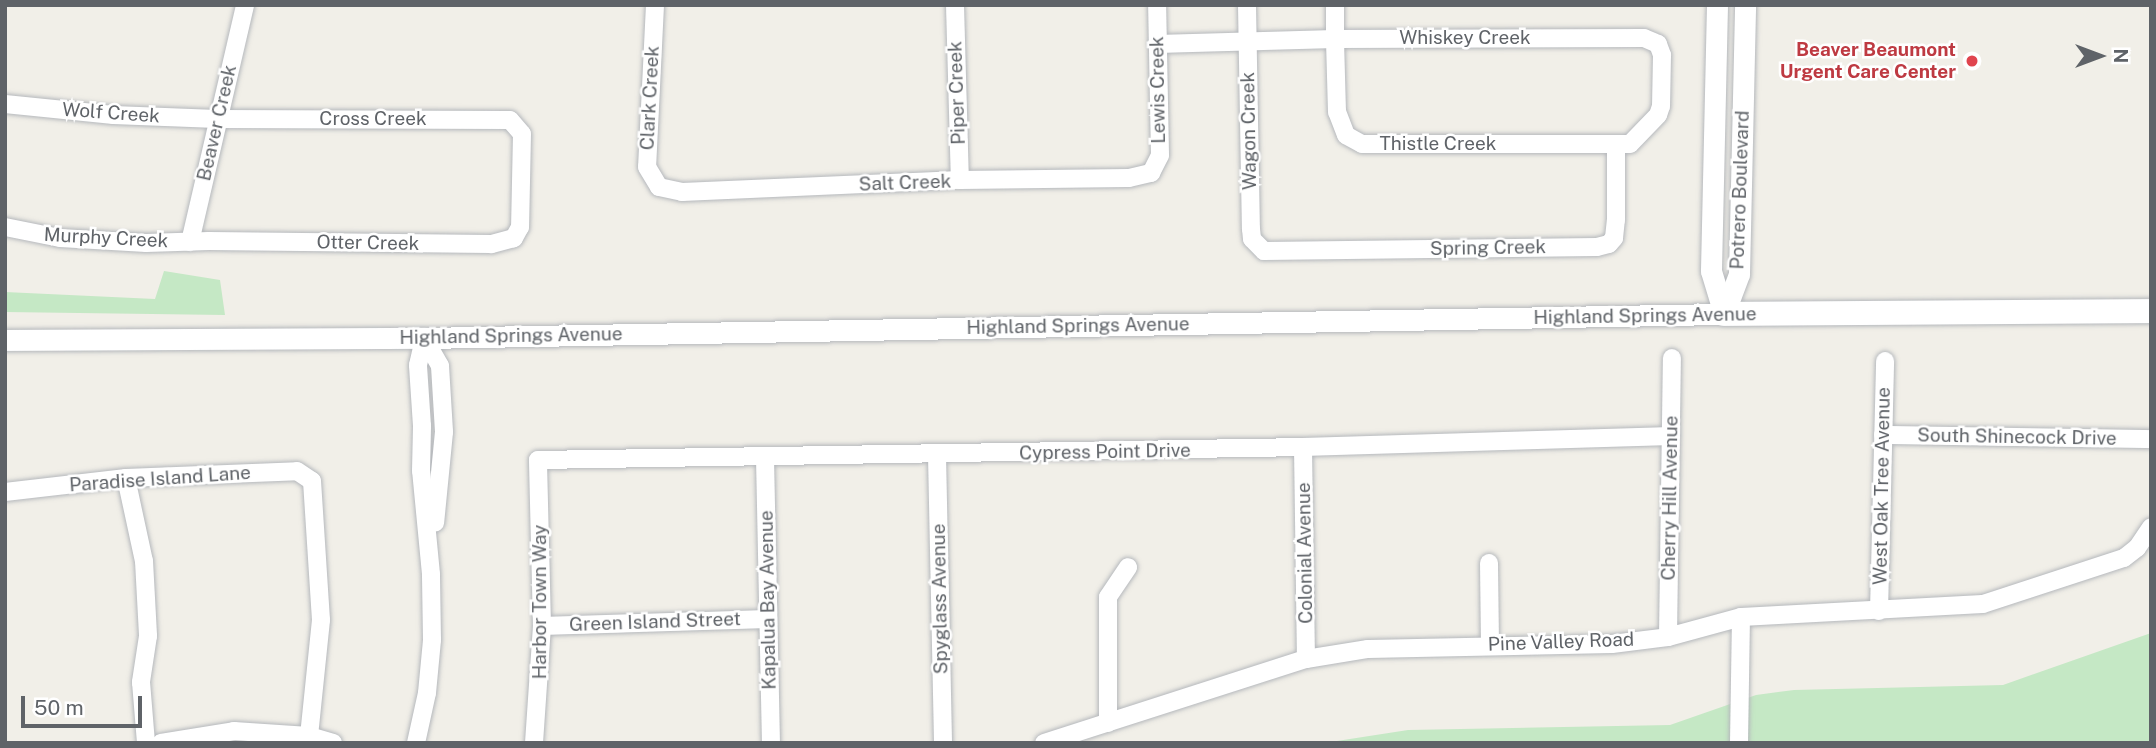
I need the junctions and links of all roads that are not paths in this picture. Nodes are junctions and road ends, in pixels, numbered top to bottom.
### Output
1 (244, 5) edge
2 (654, 5) edge
3 (955, 5) edge
4 (1157, 5) edge
5 (1247, 5) edge
6 (1335, 5) edge
7 (1717, 5) edge
8 (1745, 5) edge
9 (1335, 39) junction
10 (1247, 42) junction
11 (1157, 44) junction
12 (5, 104) edge
13 (217, 119) junction
14 (1623, 144) junction
15 (1151, 173) joint
16 (960, 180) junction
17 (659, 187) joint
18 (520, 227) joint
19 (5, 228) edge
20 (200, 241) junction
21 (1264, 251) joint
22 (2151, 311) edge
23 (1724, 314) junction
24 (424, 338) junction
25 (5, 340) edge
26 (1672, 358) dead end
27 (1885, 361) dead end
28 (1883, 435) junction
29 (1671, 436) junction
30 (2151, 439) edge
31 (419, 446) junction
32 (442, 446) junction
33 (1303, 447) junction
34 (937, 455) junction
35 (765, 458) junction
36 (538, 460) joint
37 (426, 470) junction
38 (126, 478) junction
39 (5, 492) edge
40 (2151, 527) edge
41 (1489, 563) dead end
42 (1128, 567) dead end
43 (1879, 611) junction
44 (1741, 617) junction
45 (767, 619) junction
46 (542, 626) junction
47 (1668, 637) junction
48 (1490, 644) junction
49 (1306, 659) junction
50 (1108, 723) junction
51 (309, 736) junction
52 (146, 743) edge
53 (161, 743) edge
54 (333, 743) edge
55 (416, 743) edge
56 (534, 743) edge
57 (771, 743) edge
58 (943, 743) edge
59 (1044, 743) edge
60 (1739, 743) edge

1 - 13 street, Beaver Creek
2 - 17 street, Clark Creek
3 - 16 street, Piper Creek
4 - 11 street, Lewis Creek
5 - 10 street, Wagon Creek
6 - 9 street, Thistle Creek
7 - 23 street, Potrero Boulevard
8 - 23 street, Potrero Boulevard
9 - 10 street, Whiskey Creek
9 - 14 street, Thistle Creek
9 - 14 street, Whiskey Creek
10 - 11 street, Whiskey Creek
10 - 21 street, Wagon Creek
11 - 15 street, Lewis Creek
12 - 13 street, Wolf Creek
13 - 18 street, Cross Creek
13 - 20 street, Beaver Creek
14 - 21 street, Spring Creek
15 - 16 street, Salt Creek
16 - 17 street, Salt Creek
18 - 20 street, Otter Creek
19 - 20 street, Murphy Creek
22 - 23 main road, Highland Springs Avenue
23 - 24 street, Highland Springs Avenue
24 - 25 street, Highland Springs Avenue
24 - 31 street
24 - 32 street
26 - 29 street, Cherry Hill Avenue
27 - 28 street, West Oak Tree Avenue
28 - 30 street, South Shinecock Drive
28 - 43 street, West Oak Tree Avenue
29 - 33 street, Cypress Point Drive
29 - 47 street, Cherry Hill Avenue
31 - 32 street
31 - 37 street
32 - 37 street
33 - 34 street, Cypress Point Drive
33 - 49 street, Colonial Avenue
34 - 35 street, Cypress Point Drive
34 - 58 street, Spyglass Avenue
35 - 36 street, Cypress Point Drive
35 - 45 street, Kapalua Bay Avenue
36 - 46 street, Harbor Town Way
37 - 55 street
38 - 39 street, Paradise Island Lane
38 - 51 street, Paradise Island Lane
38 - 52 street
40 - 43 street, Pine Valley Road
41 - 48 street
42 - 50 street
43 - 44 street, Pine Valley Road
44 - 47 street, Pine Valley Road
44 - 60 street
45 - 46 street, Green Island Street
45 - 57 street, Kapalua Bay Avenue
46 - 56 street, Harbor Town Way
47 - 48 street, Pine Valley Road
48 - 49 street, Pine Valley Road
49 - 50 street, Pine Valley Road
50 - 59 street, Pine Valley Road
51 - 53 street
51 - 54 street

